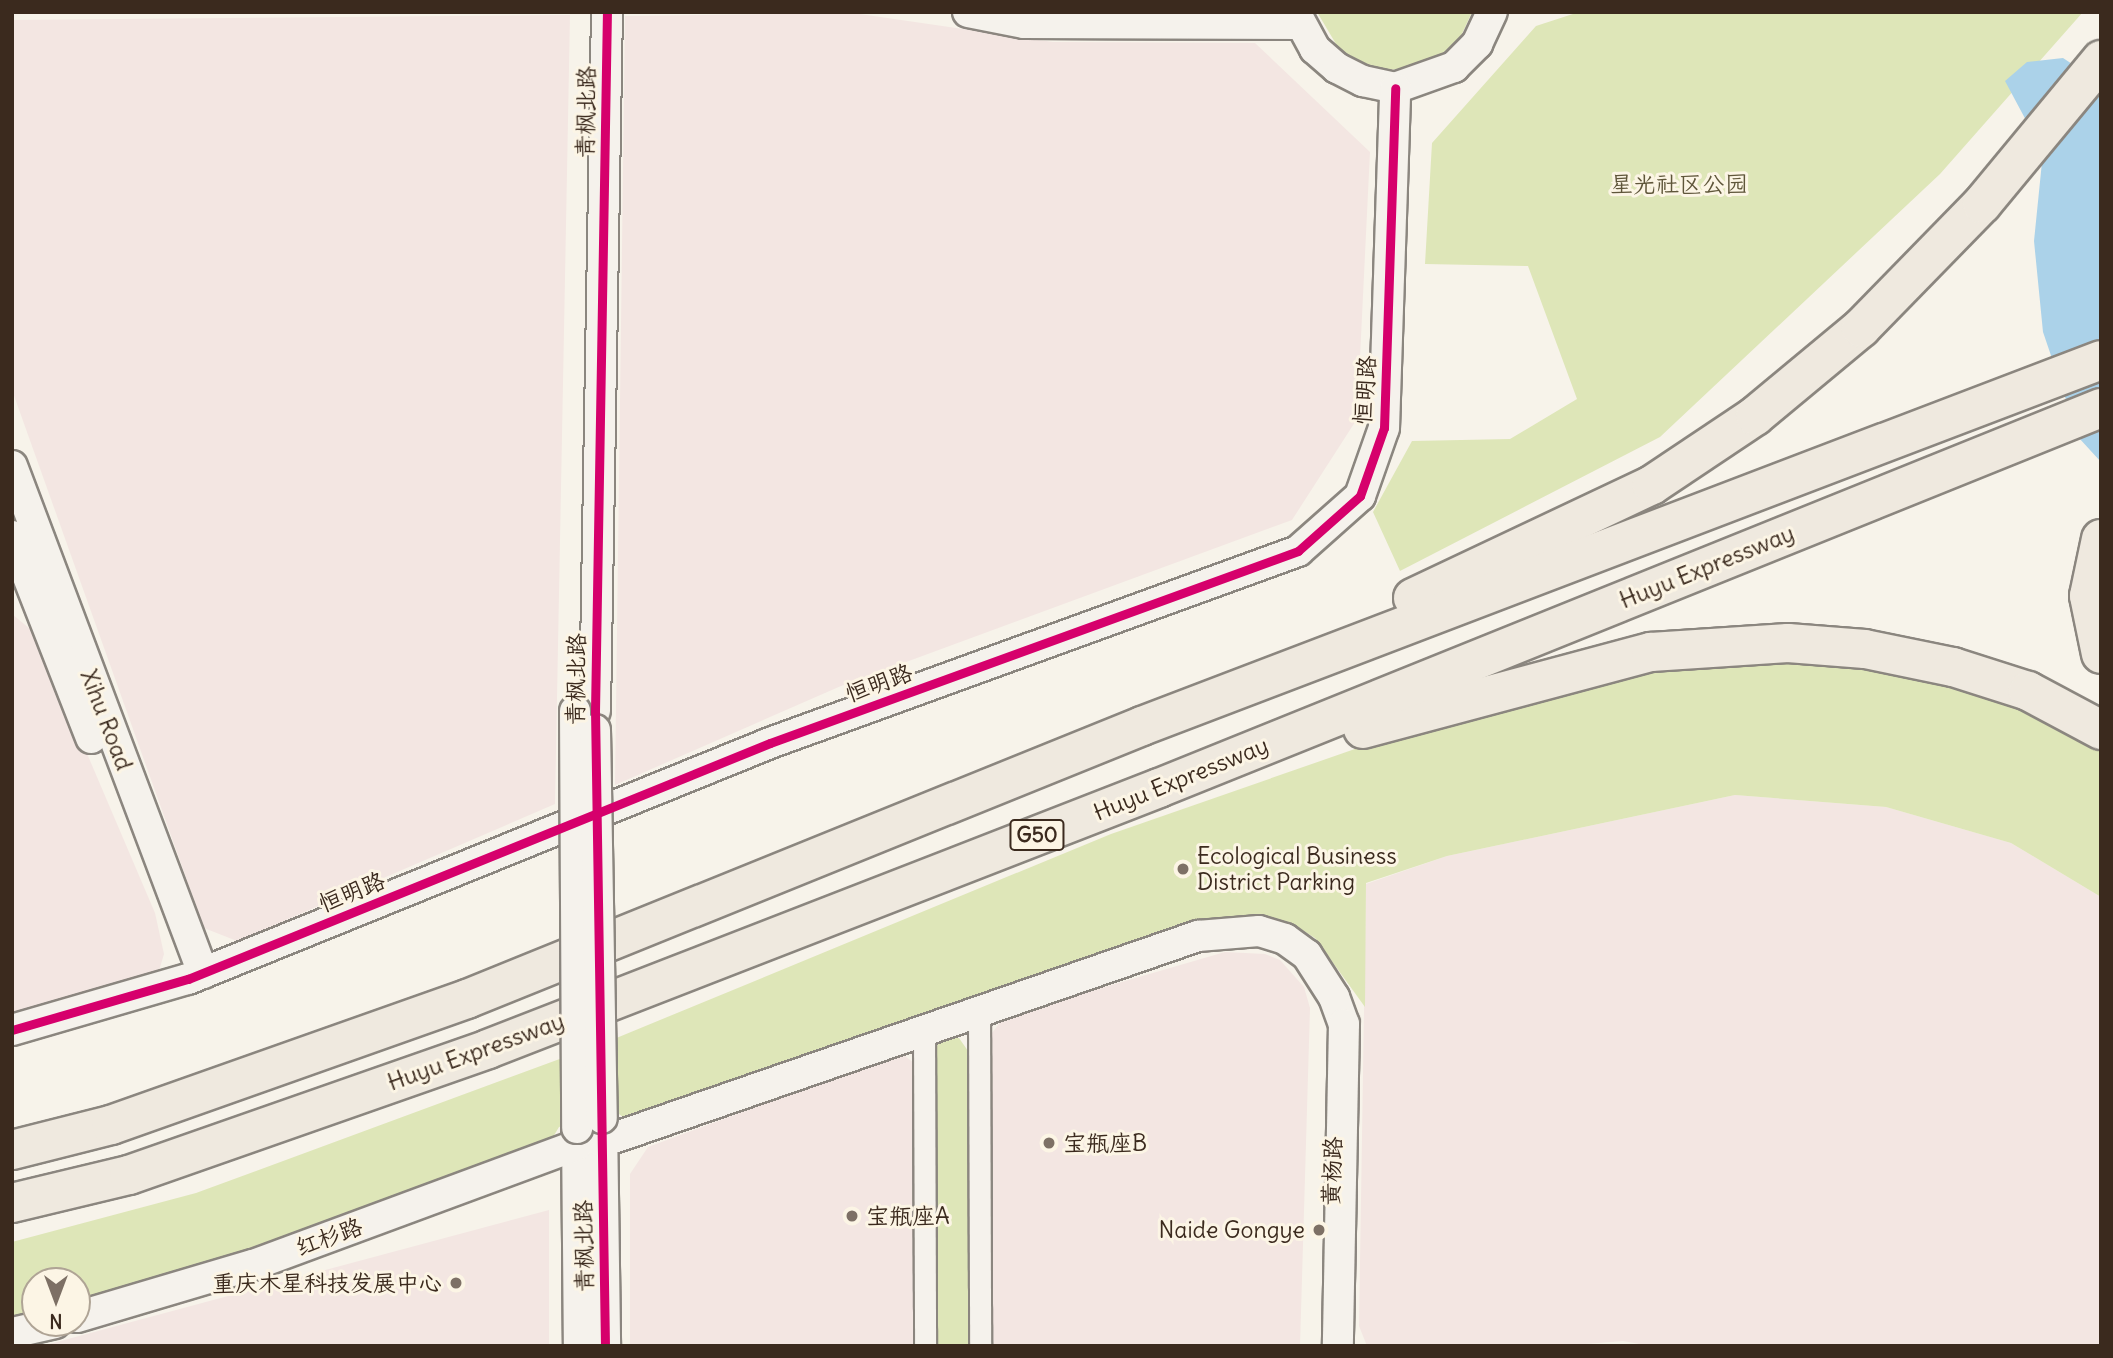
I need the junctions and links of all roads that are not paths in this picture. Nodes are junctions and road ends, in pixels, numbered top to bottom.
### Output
1 (587, 12) edge
2 (607, 12) edge
3 (968, 12) edge
4 (1494, 13) edge
5 (1297, 18) edge
6 (2101, 60) edge
7 (1395, 88) junction
8 (2101, 360) edge
9 (2101, 408) edge
10 (12, 466) edge
11 (12, 536) edge
12 (2097, 551) edge
13 (30, 577) edge
14 (2101, 654) edge
15 (585, 711) junction
16 (1142, 726) junction
17 (2101, 730) edge
18 (1159, 788) junction
19 (195, 976) junction
20 (1335, 997) junction
21 (979, 1009) junction
22 (923, 1029) junction
23 (12, 1030) edge
24 (589, 1133) junction
25 (12, 1150) edge
26 (12, 1203) edge
27 (91, 1313) edge
28 (579, 1346) edge
29 (605, 1346) edge
30 (925, 1346) edge
31 (980, 1346) edge
32 (1327, 1346) edge
33 (1338, 1346) edge

1 - 15 street, 青枫北路
2 - 15 street, 青枫北路
3 - 5 street
4 - 7 street
5 - 7 street
6 - 16 highway
7 - 19 street, 恒明路
8 - 16 highway
9 - 18 highway, Huyu Expressway / G50
10 - 13 street, Xihu Road
11 - 13 street, Xihu Road
12 - 14 highway
13 - 19 street, Xihu Road
15 - 24 street, 青枫北路, bridge
16 - 25 highway
17 - 18 highway
18 - 26 highway, Huyu Expressway / G50
19 - 23 street, 恒明路
20 - 21 street, 红杉路
20 - 32 street, 黄杨路
20 - 33 street, 红杉路
21 - 22 street, 红杉路
21 - 31 street
22 - 24 street, 红杉路
22 - 30 street
24 - 27 street, 红杉路
24 - 28 street, 青枫北路
24 - 29 street, 青枫北路

